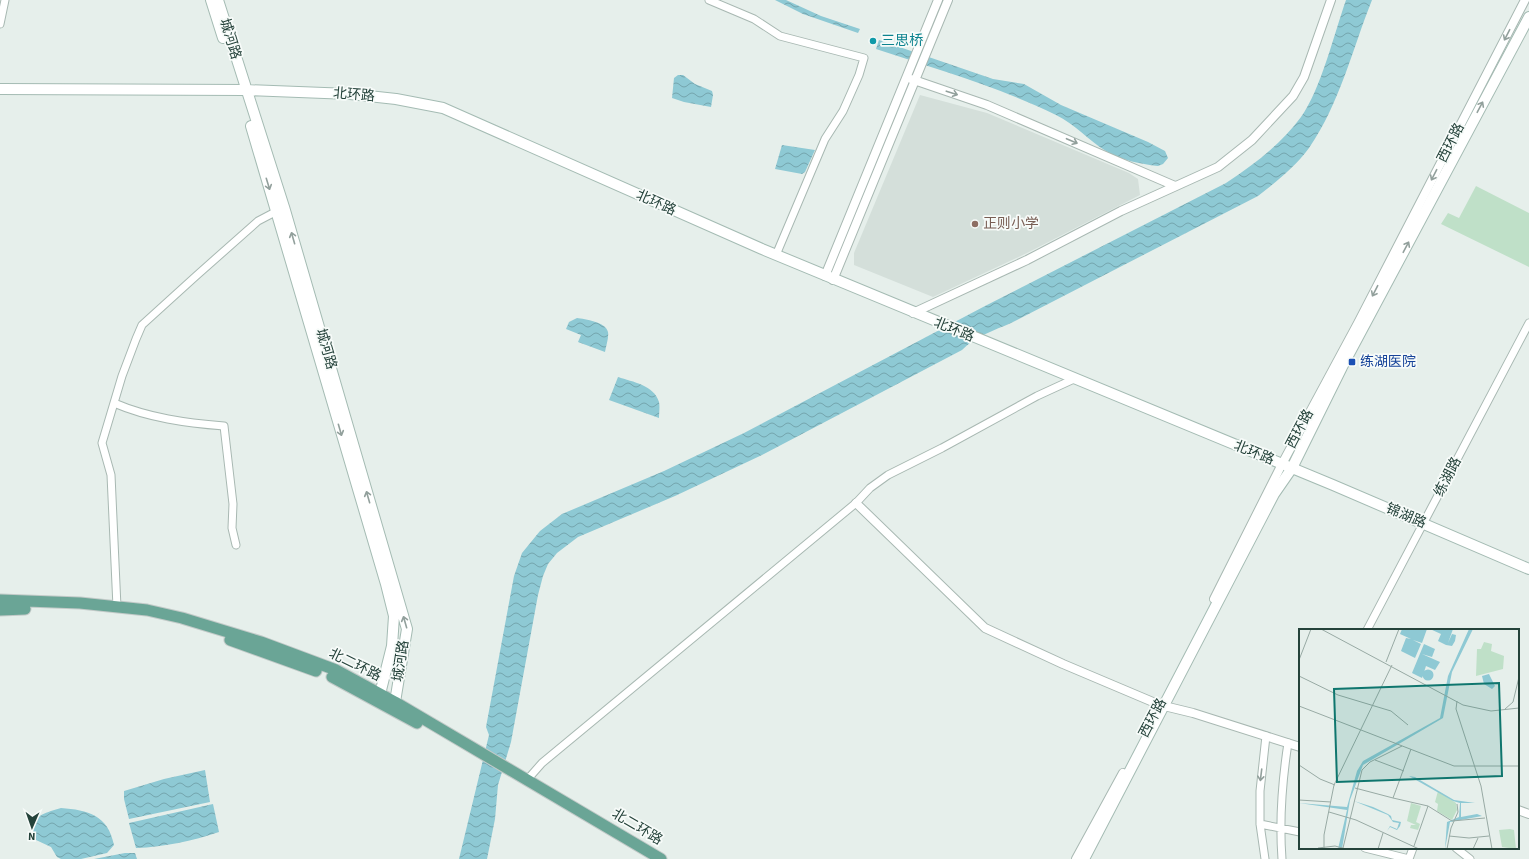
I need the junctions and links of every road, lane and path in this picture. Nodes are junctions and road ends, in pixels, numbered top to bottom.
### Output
1 (5, 0) edge
2 (211, 0) edge
3 (218, 0) edge
4 (709, 0) edge
5 (938, 0) edge
6 (948, 0) edge
7 (1330, 0) edge
8 (1525, 0) edge
9 (1529, 17) edge
10 (0, 24) edge
11 (906, 77) junction
12 (915, 81) junction
13 (0, 89) edge
14 (243, 90) junction
15 (1175, 186) junction
16 (280, 209) junction
17 (776, 255) junction
18 (829, 278) junction
19 (913, 313) junction
20 (1529, 323) edge
21 (1074, 379) junction
22 (114, 403) junction
23 (1282, 464) junction
24 (1292, 468) junction
25 (856, 503) junction
26 (1423, 524) junction
27 (236, 545) dead end
28 (1529, 569) edge
29 (0, 600) edge
30 (117, 607) junction
31 (0, 610) edge
32 (1368, 629) edge
33 (380, 694) junction
34 (395, 702) junction
35 (1163, 706) junction
36 (1266, 736) junction
37 (1288, 743) junction
38 (1299, 747) edge
39 (476, 754) junction
40 (514, 777) junction
41 (527, 780) junction
42 (1519, 810) edge
43 (1529, 814) edge
44 (1260, 824) junction
45 (1280, 827) junction
46 (1299, 832) edge
47 (1369, 849) edge
48 (1413, 849) edge
49 (1457, 849) edge
50 (646, 859) edge
51 (661, 859) edge
52 (1076, 859) edge
53 (1084, 859) edge
54 (1265, 859) edge
55 (1282, 859) edge
56 (1409, 859) edge
57 (1470, 859) edge

1 - 10 street
2 - 14 main road, 城河路
3 - 14 main road, 城河路
4 - 17 street
5 - 11 street
6 - 12 street
7 - 15 street
8 -> 23 street, 西环路
24 -> 9 main road, 西环路
11 - 12 street
11 - 18 street
12 -> 15 street
12 - 18 street
13 - 14 main road, 北环路
14 - 16 main road, 城河路
14 - 17 main road, 北环路
15 - 19 street
16 - 22 street
16 -> 33 main road, 城河路
34 -> 16 main road, 城河路
17 - 18 main road, 北环路
18 - 19 main road, 北环路
19 - 21 main road, 北环路
20 - 26 street, 练湖路
21 - 23 main road, 北环路
21 - 25 street
22 - 27 street
22 - 30 street
23 - 24 main road, 锦湖路
23 - 35 street, 西环路
24 - 26 main road, 锦湖路
24 - 35 main road, 西环路
25 - 35 street
25 - 41 street
26 - 28 main road, 锦湖路
26 - 32 street, 练湖路
29 - 30 main road, 北二环路
30 - 33 main road, 北二环路
31 - 39 main road, 北二环路
33 - 34 main road, 北二环路
34 - 39 main road, 北二环路
35 - 36 street
35 - 52 street, 西环路
35 - 53 main road, 西环路
36 - 37 street
36 -> 44 street
37 - 38 street
37 - 45 street
39 - 40 main road, 北二环路
40 - 41 main road, 北二环路
40 - 50 main road, 北二环路
41 - 51 main road, 北二环路
42 - 43 street
44 - 45 street
44 - 54 street
45 - 46 street
45 - 55 street
47 - 56 street
48 - 56 street
49 - 57 street

